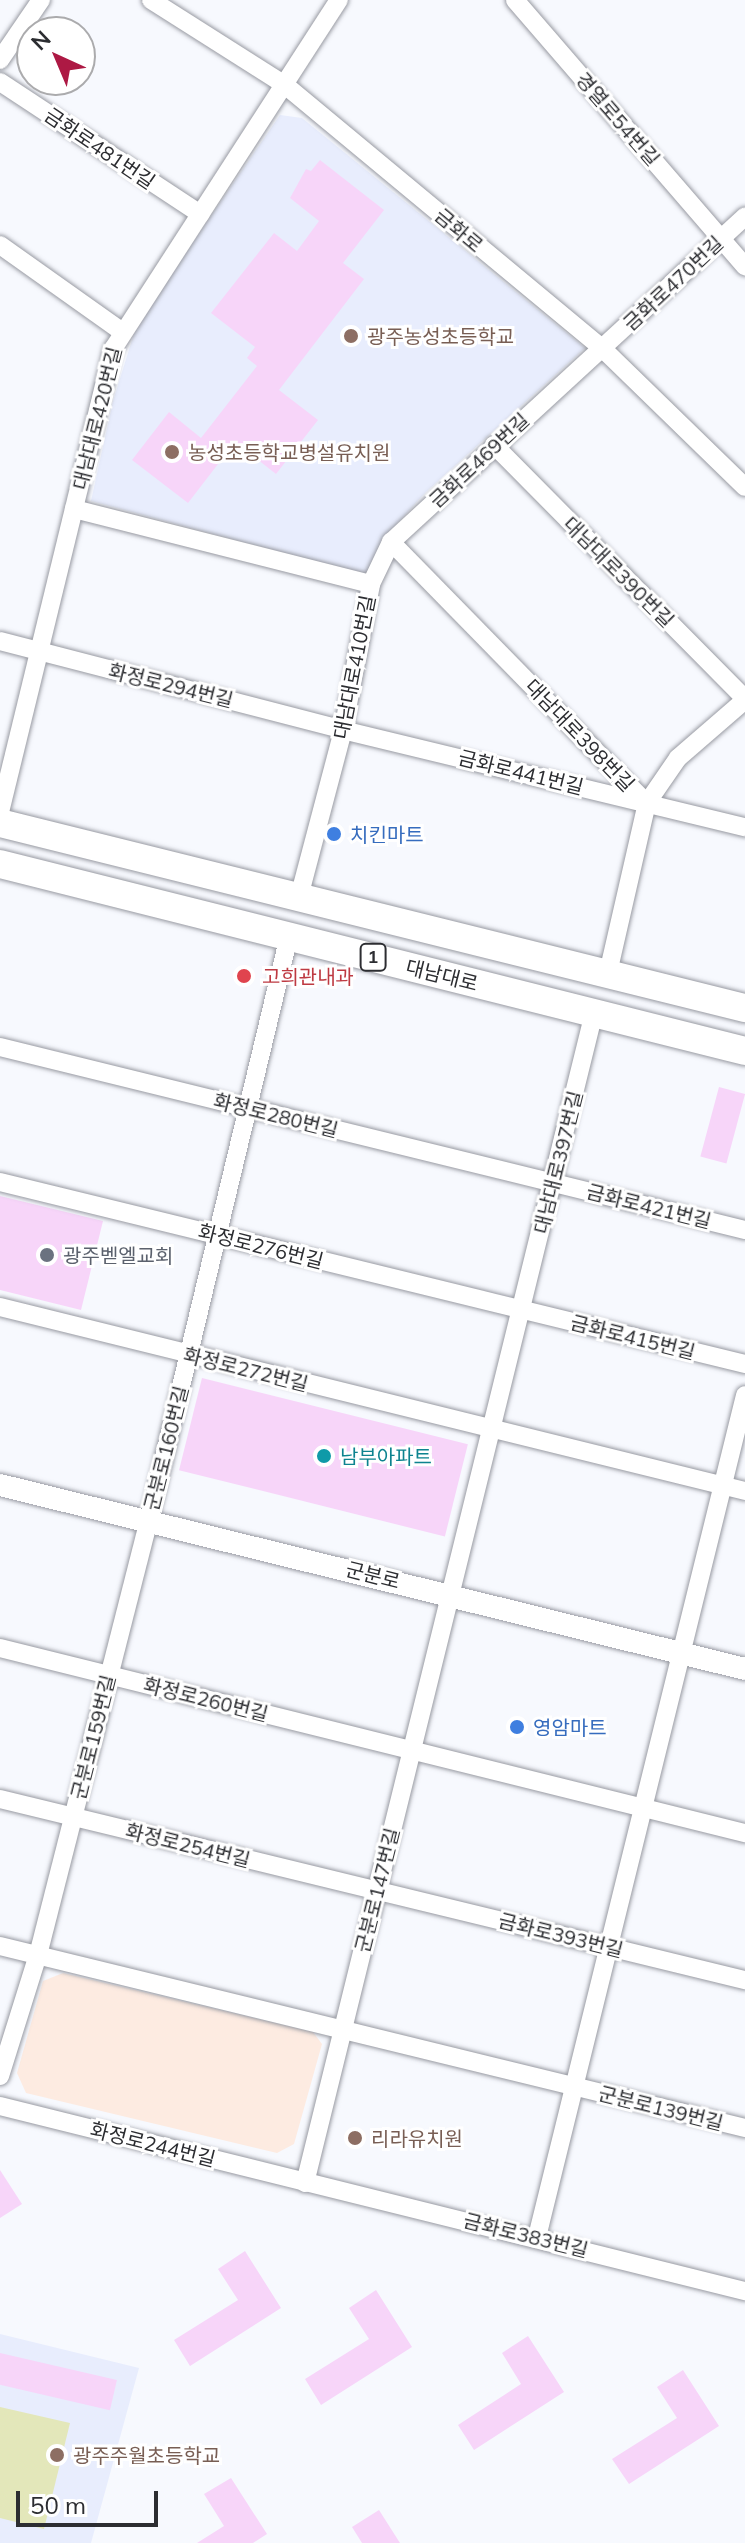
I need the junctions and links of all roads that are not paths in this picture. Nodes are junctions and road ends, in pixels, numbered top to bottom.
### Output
1 (41, 0) edge
2 (151, 0) edge
3 (339, 0) edge
4 (515, 0) edge
5 (0, 60) edge
6 (0, 82) edge
7 (285, 85) junction
8 (200, 214) junction
9 (745, 217) edge
10 (721, 238) junction
11 (0, 245) edge
12 (745, 266) edge
13 (121, 331) junction
14 (602, 348) junction
15 (494, 445) junction
16 (745, 487) edge
17 (74, 509) junction
18 (391, 542) junction
19 (223, 547) joint
20 (371, 584) junction
21 (0, 641) edge
22 (39, 651) junction
23 (745, 700) edge
24 (343, 730) junction
25 (647, 803) junction
26 (0, 812) edge
27 (0, 823) edge
28 (745, 827) edge
29 (0, 864) edge
30 (299, 897) junction
31 (289, 936) junction
32 (608, 973) junction
33 (745, 1008) edge
34 (594, 1013) junction
35 (0, 1047) edge
36 (745, 1051) edge
37 (248, 1108) junction
38 (0, 1182) edge
39 (552, 1183) junction
40 (745, 1230) edge
41 (217, 1235) junction
42 (0, 1307) edge
43 (521, 1310) junction
44 (188, 1355) junction
45 (745, 1364) edge
46 (745, 1395) edge
47 (492, 1430) junction
48 (0, 1485) edge
49 (723, 1486) junction
50 (745, 1491) edge
51 (149, 1520) junction
52 (452, 1595) junction
53 (0, 1648) edge
54 (681, 1653) junction
55 (745, 1669) edge
56 (108, 1675) junction
57 (413, 1750) junction
58 (0, 1799) edge
59 (644, 1808) junction
60 (73, 1817) junction
61 (745, 1833) edge
62 (377, 1890) junction
63 (0, 1946) edge
64 (610, 1947) junction
65 (38, 1955) junction
66 (745, 1980) edge
67 (342, 2029) junction
68 (0, 2076) edge
69 (576, 2087) junction
70 (0, 2106) edge
71 (745, 2128) edge
72 (305, 2183) junction
73 (537, 2237) junction
74 (745, 2291) edge

1 - 5 street
2 - 7 street, 금화로
3 - 7 street
4 - 10 street, 경열로54번길
6 - 8 street, 금화로481번길
7 - 8 street
7 - 14 street, 금화로
8 - 13 street
9 - 10 street, 금화로470번길
10 - 12 street, 경열로54번길
10 - 14 street, 금화로470번길
11 - 13 street, 대남대로420번길
13 - 17 street, 대남대로420번길
14 - 15 street, 금화로469번길
14 - 16 street, 금화로
15 - 18 street, 금화로469번길
15 - 23 street, 대남대로390번길
17 - 19 street, 대남대로420번길
17 - 22 street, 대남대로420번길
18 - 20 street, 금화로469번길
18 - 25 street, 대남대로398번길
19 - 20 street, 대남대로410번길
20 - 24 street, 대남대로410번길
21 - 22 street, 화정로294번길
22 - 24 street, 화정로294번길
22 - 26 street, 대남대로420번길
23 - 25 street
24 - 25 street, 금화로441번길
24 - 30 street, 대남대로410번길
25 - 28 street, 금화로441번길
25 - 32 street, 대남대로398번길
27 - 30 main road, 대남대로 / 1
29 - 31 main road, 대남대로 / 1
30 - 32 main road, 대남대로 / 1
31 - 34 main road, 대남대로 / 1
31 - 37 street, 군분로160번길
32 - 33 main road, 대남대로 / 1
34 - 36 main road, 대남대로 / 1
34 - 39 street, 대남대로397번길
35 - 37 street, 화정로280번길
37 - 39 street, 화정로280번길
37 - 41 street, 군분로160번길
38 - 41 street, 화정로276번길
39 - 40 street, 금화로421번길
39 - 43 street, 대남대로397번길
41 - 43 street, 화정로276번길
41 - 44 street, 군분로160번길
42 - 44 street, 화정로272번길
43 - 45 street, 금화로415번길
43 - 47 street, 대남대로397번길
44 - 47 street, 화정로272번길
44 - 51 street, 군분로160번길
46 - 49 street, 군분로139번길
47 - 49 street, 화정로272번길
47 - 52 street, 군분로147번길
48 - 51 street, 군분로
49 - 50 street, 화정로272번길
49 - 54 street, 군분로139번길
51 - 52 street, 군분로
51 - 56 street, 군분로159번길
52 - 54 street, 군분로
52 - 57 street, 군분로147번길
53 - 56 street, 화정로260번길
54 - 55 street, 군분로
54 - 59 street, 군분로139번길
56 - 57 street, 화정로260번길
56 - 60 street, 군분로159번길
57 - 59 street
57 - 62 street, 군분로147번길
58 - 60 street, 화정로254번길
59 - 61 street
59 - 64 street, 군분로139번길
60 - 62 street, 화정로254번길
60 - 65 street, 군분로159번길
62 - 64 street, 금화로393번길
62 - 67 street, 군분로147번길
63 - 65 street
64 - 66 street, 금화로393번길
64 - 69 street, 군분로139번길
65 - 67 street
65 - 68 street, 군분로159번길
67 - 69 street
67 - 72 street, 군분로147번길
69 - 71 street, 군분로139번길
69 - 73 street, 군분로139번길
70 - 72 street, 화정로244번길
72 - 73 street, 금화로383번길
73 - 74 street, 금화로383번길

